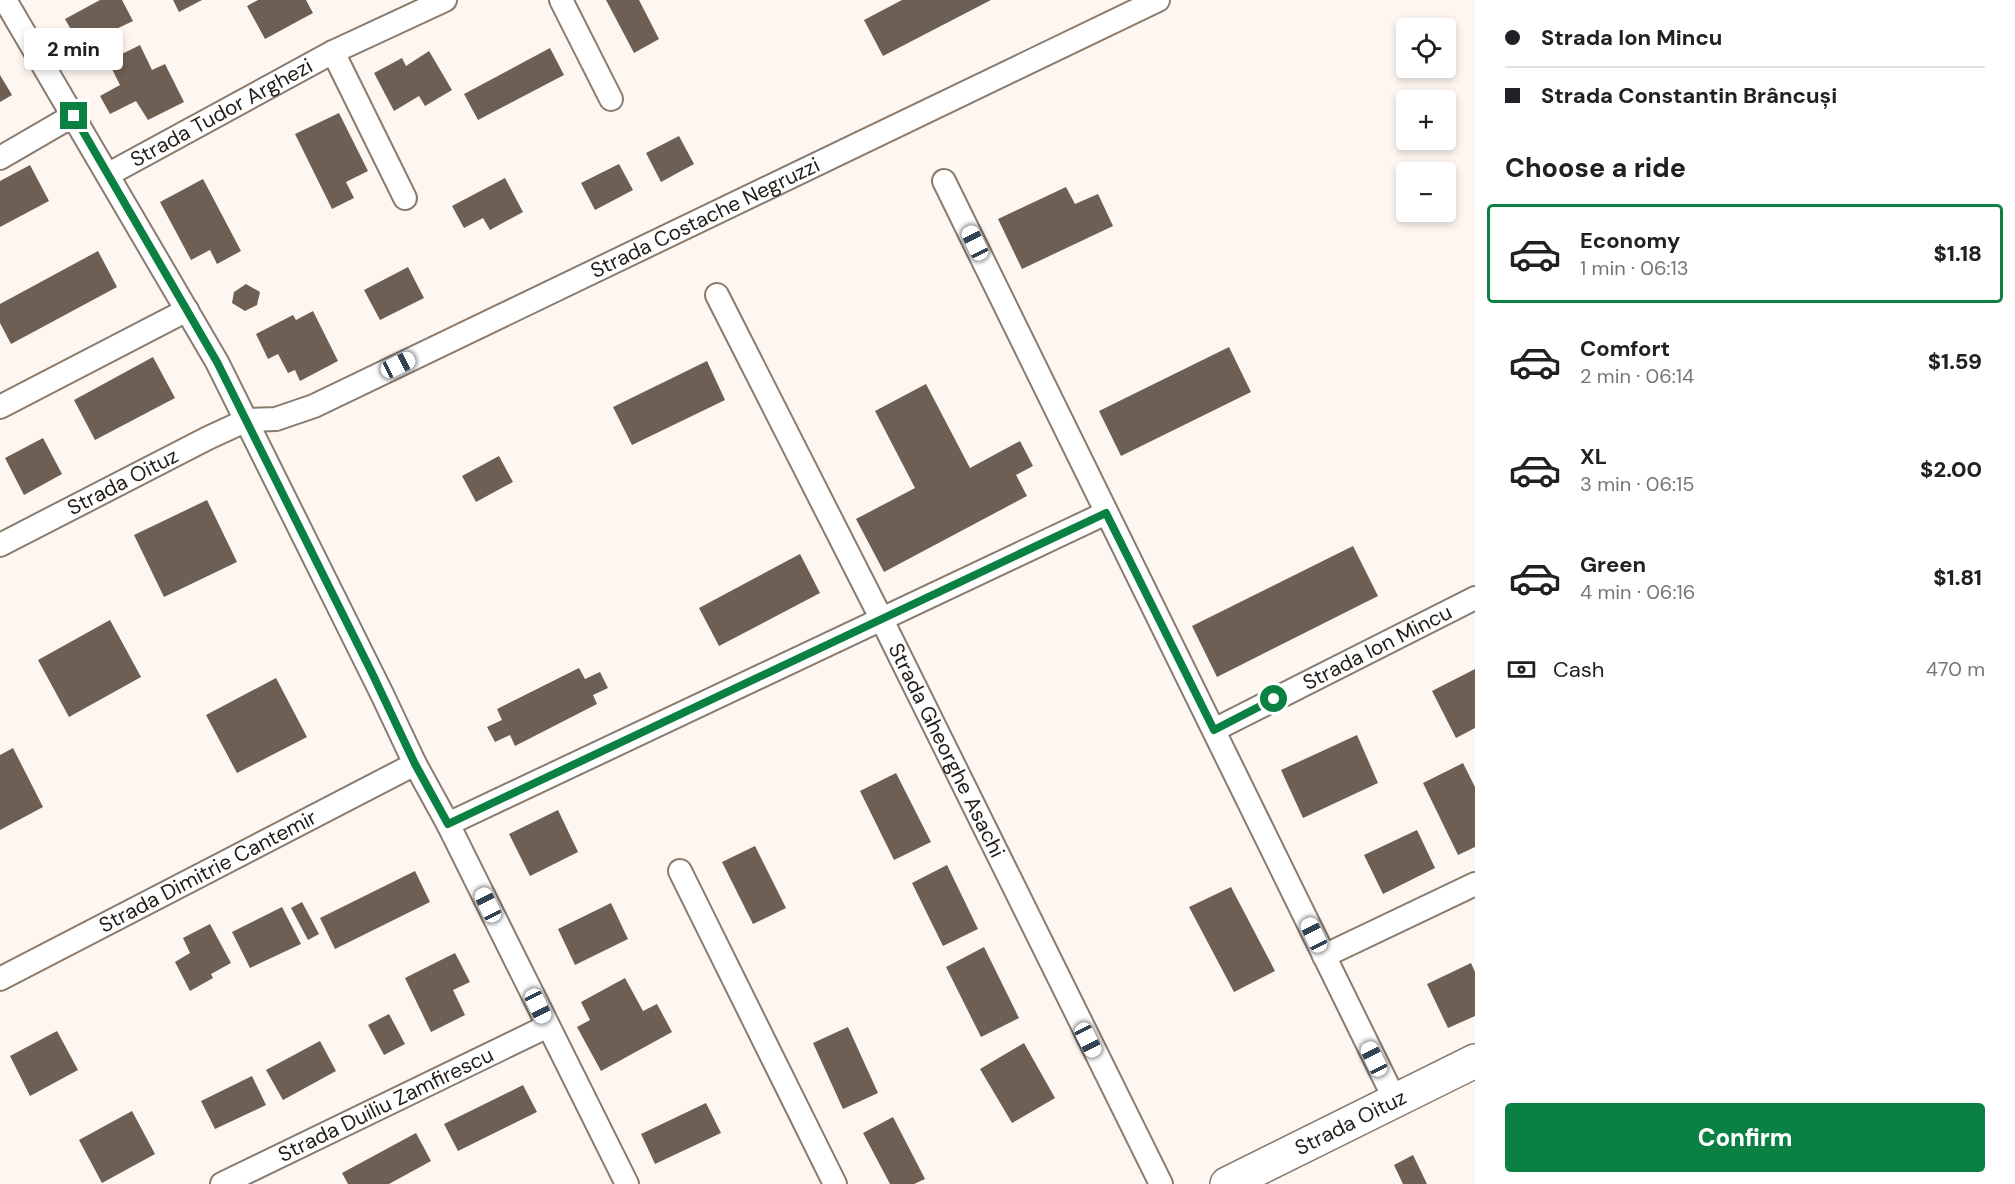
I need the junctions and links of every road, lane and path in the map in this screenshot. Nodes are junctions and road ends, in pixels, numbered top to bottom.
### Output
1 (5, 0) edge
2 (445, 0) edge
3 (561, 0) edge
4 (1158, 0) edge
5 (333, 52) junction
6 (611, 99) dead end
7 (74, 116) junction
8 (0, 158) edge
9 (109, 174) junction
10 (944, 181) dead end
11 (405, 198) dead end
12 (717, 295) dead end
13 (187, 310) junction
14 (0, 407) edge
15 (247, 420) junction
16 (1106, 513) junction
17 (0, 545) edge
18 (1475, 598) edge
19 (880, 618) junction
20 (1214, 730) junction
21 (415, 764) junction
22 (448, 824) junction
23 (680, 871) dead end
24 (1475, 884) edge
25 (1324, 956) junction
26 (0, 979) edge
27 (548, 1026) junction
28 (1475, 1061) edge
29 (1395, 1100) junction
30 (222, 1184) edge
31 (627, 1184) edge
32 (835, 1184) edge
33 (1161, 1184) edge
34 (1227, 1184) edge

1 - 7 street
2 - 5 street, Strada Tudor Arghezi
3 - 6 street
4 - 15 street, Strada Costache Negruzzi
5 - 9 street, Strada Tudor Arghezi
5 - 11 street, Strada Tudor Arghezi
7 - 8 street
7 - 9 street
9 - 13 street
10 - 16 street
12 - 19 street
13 - 14 street
13 - 15 street
15 - 17 street, Strada Oituz
15 - 21 street
16 - 19 street
16 - 20 street
18 - 20 street, Strada Ion Mincu
19 - 22 street, Strada Gheorghe Asachi
19 - 33 street, Strada Gheorghe Asachi
20 - 25 street
21 - 22 street
21 - 26 street, Strada Dimitrie Cantemir
22 - 27 street
23 - 32 street
24 - 25 street
25 - 29 street
27 - 30 street, Strada Duiliu Zamfirescu
27 - 31 street
28 - 29 main road, Strada Oituz
29 - 34 main road, Strada Oituz

